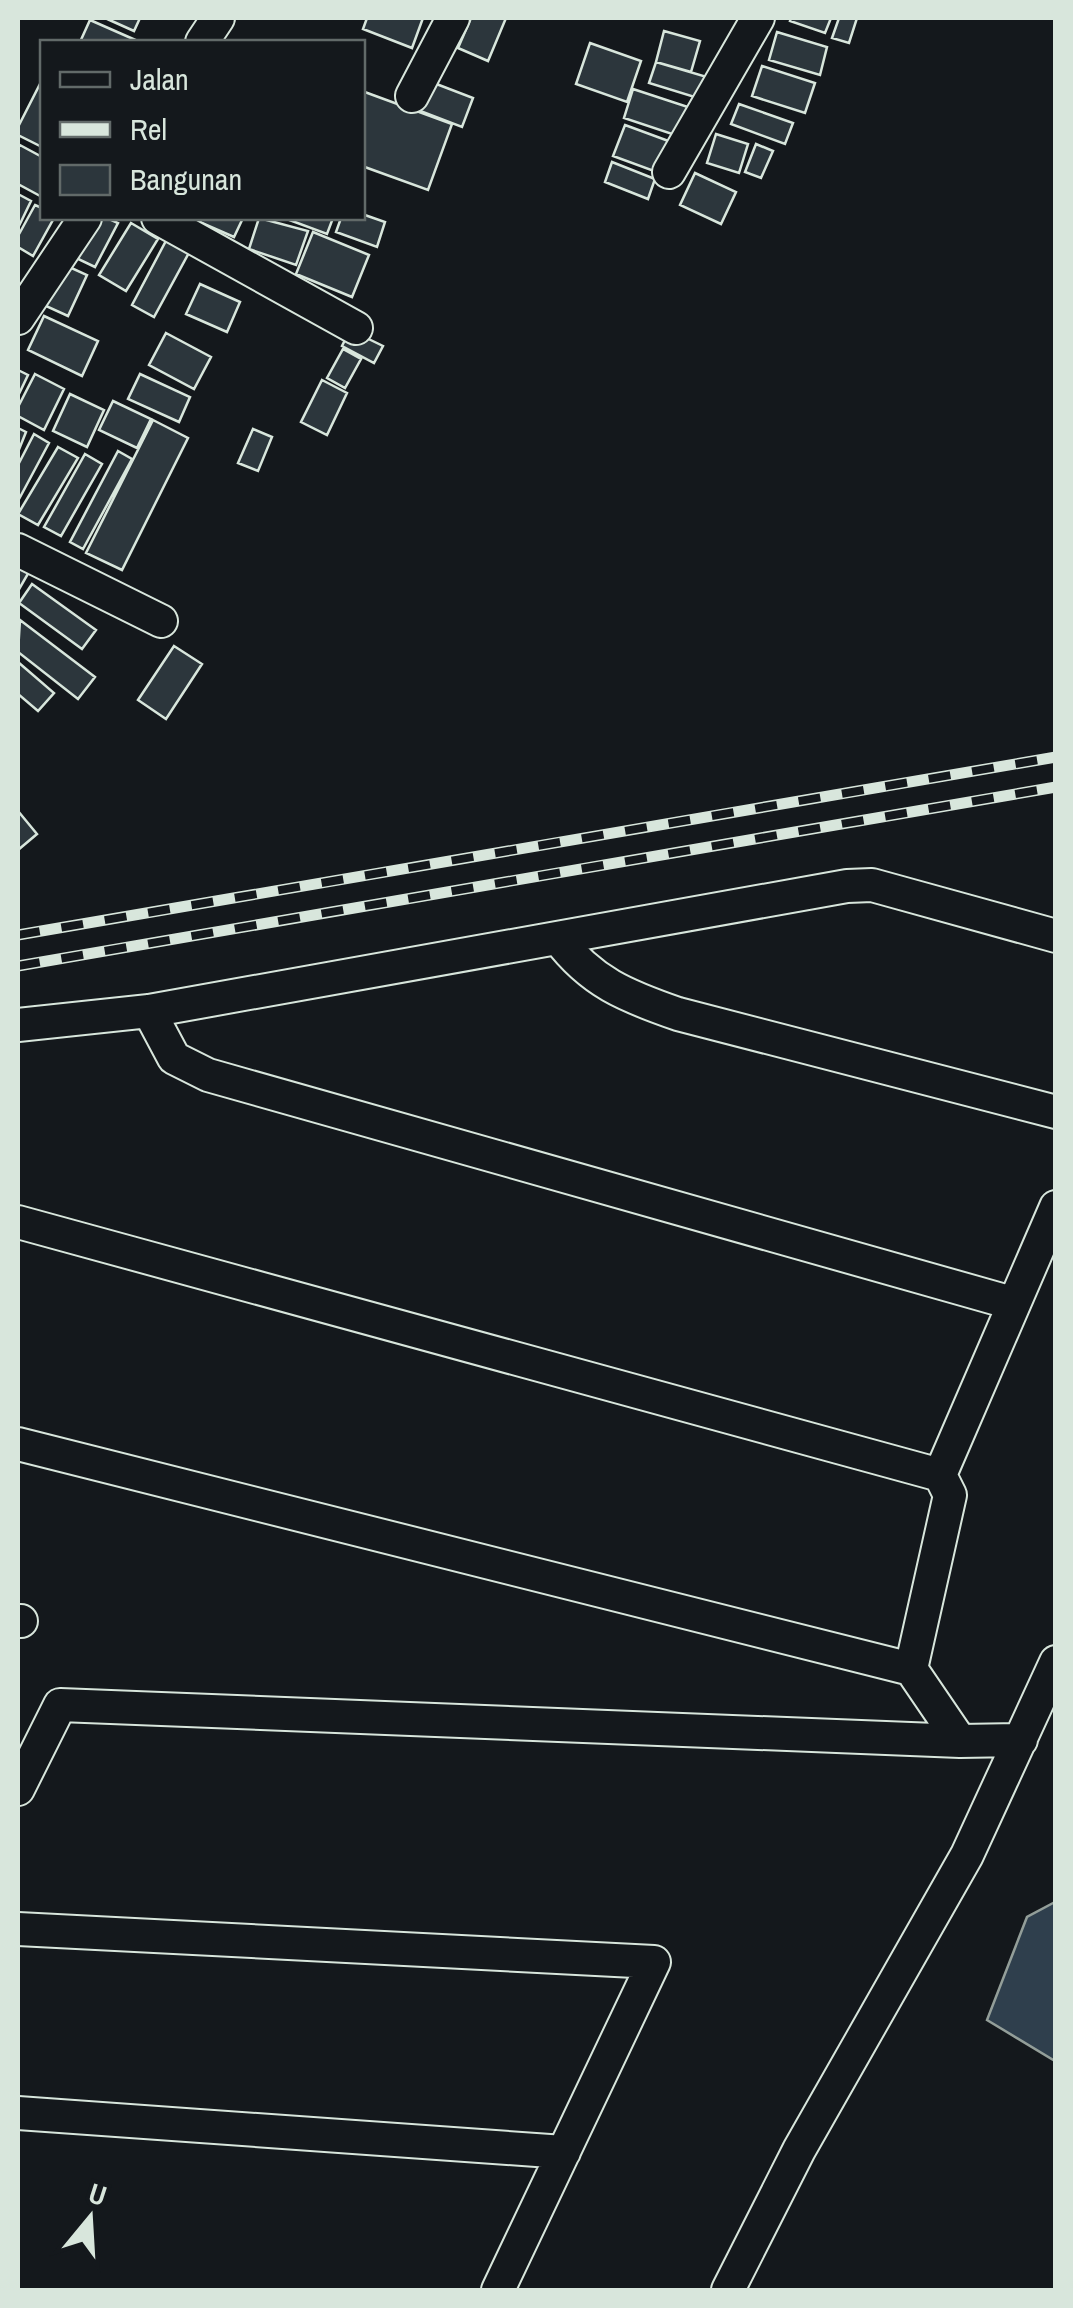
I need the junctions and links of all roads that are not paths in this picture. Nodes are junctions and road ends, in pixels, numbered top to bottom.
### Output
1 (218, 18) edge
2 (453, 18) edge
3 (758, 18) edge
4 (203, 40) edge
5 (412, 96) dead end
6 (669, 172) dead end
7 (84, 220) edge
8 (162, 220) edge
9 (18, 318) edge
10 (356, 328) dead end
11 (18, 550) edge
12 (161, 620) dead end
13 (1056, 936) edge
14 (558, 938) junction
15 (148, 1010) junction
16 (18, 1026) edge
17 (1056, 1112) edge
18 (1056, 1207) edge
19 (18, 1222) edge
20 (1012, 1303) junction
21 (18, 1444) edge
22 (940, 1475) junction
23 (1056, 1662) edge
24 (912, 1669) junction
25 (1022, 1740) junction
26 (960, 1741) junction
27 (18, 1789) edge
28 (18, 1929) edge
29 (18, 2113) edge
30 (564, 2152) junction
31 (498, 2290) edge
32 (728, 2290) edge

1 - 4 street
2 - 5 street
3 - 6 street
7 - 9 street
8 - 10 street
11 - 12 street
13 - 14 street
14 - 15 street
14 - 17 street
15 - 16 street
15 - 20 street
18 - 20 street
19 - 22 street
20 - 22 street
21 - 24 street
22 - 24 street
23 - 25 street
24 - 26 street
25 - 26 street
25 - 32 street
26 - 27 street
28 - 30 street
29 - 30 street
30 - 31 street

